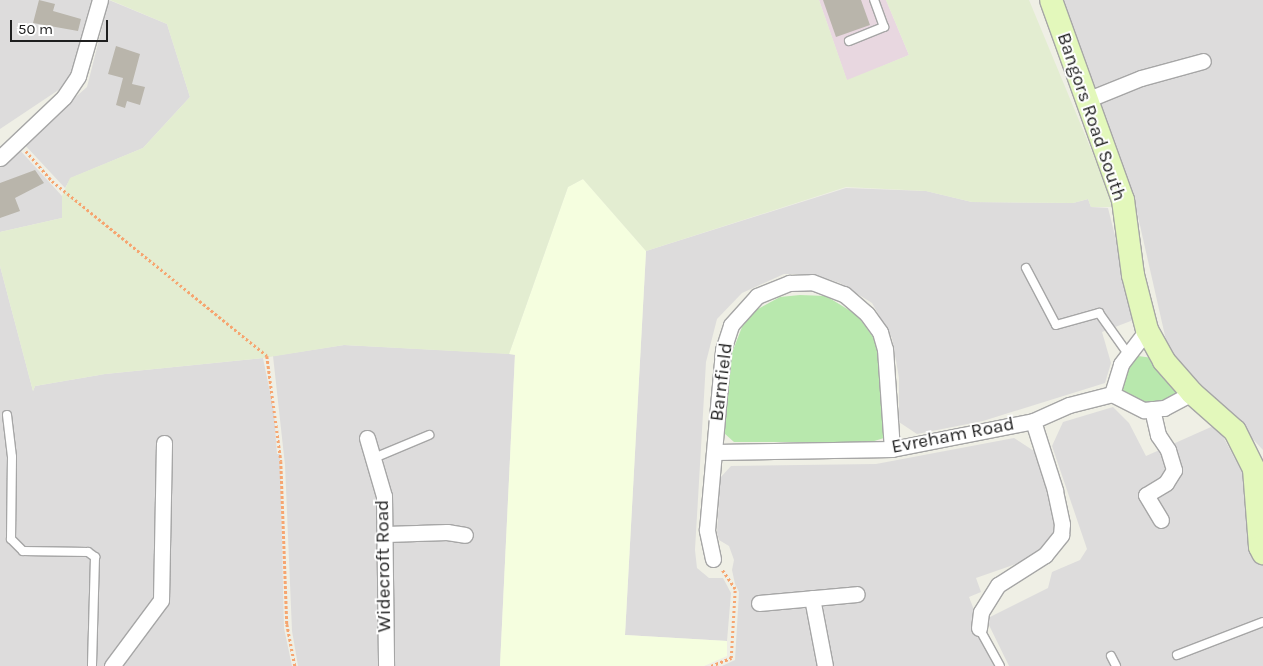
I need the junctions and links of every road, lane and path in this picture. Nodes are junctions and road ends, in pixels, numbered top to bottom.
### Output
1 (100, 0) edge
2 (874, 0) edge
3 (1050, 0) edge
4 (849, 41) dead end
5 (1203, 61) dead end
6 (1084, 101) junction
7 (18, 143) junction
8 (0, 158) edge
9 (1026, 268) dead end
10 (1147, 330) junction
11 (1128, 354) junction
12 (1192, 393) junction
13 (1112, 394) junction
14 (1152, 409) junction
15 (7, 415) dead end
16 (1033, 421) junction
17 (429, 436) dead end
18 (367, 438) dead end
19 (164, 443) dead end
20 (892, 449) junction
21 (715, 452) junction
22 (374, 458) junction
23 (1161, 520) dead end
24 (386, 534) junction
25 (465, 535) dead end
26 (1263, 553) edge
27 (714, 559) dead end
28 (727, 576) dead end
29 (857, 594) dead end
30 (812, 598) junction
31 (759, 603) dead end
32 (1263, 622) edge
33 (979, 628) joint
34 (1177, 654) dead end
35 (1111, 656) dead end
36 (92, 666) edge
37 (112, 666) edge
38 (294, 666) edge
39 (386, 666) edge
40 (711, 666) edge
41 (825, 666) edge
42 (1000, 666) edge
43 (1116, 666) edge

1 - 7 street
2 - 4 lane
3 - 6 street, Bangors Road South
5 - 6 street
6 - 10 street, Bangors Road South
7 - 8 street
7 - 38 path
9 - 11 lane
10 - 11 street
10 - 12 street, Bangors Road South
11 - 13 street
12 - 14 street
12 - 26 street, Bangors Road South
13 - 14 street
13 - 16 street, Evreham Road
14 - 23 street
15 - 36 lane
16 - 20 street, Evreham Road
16 - 33 street
17 - 22 lane
18 - 22 street, Widecroft Road
19 - 37 street
20 - 21 street, Evreham Road
20 - 21 street, Barnfield
21 - 27 street, Barnfield
22 - 24 street, Widecroft Road
24 - 25 street
24 - 39 street, Widecroft Road
28 - 40 path
29 - 30 street
30 - 31 street
30 - 41 street
32 - 34 lane
33 - 42 lane
35 - 43 lane

